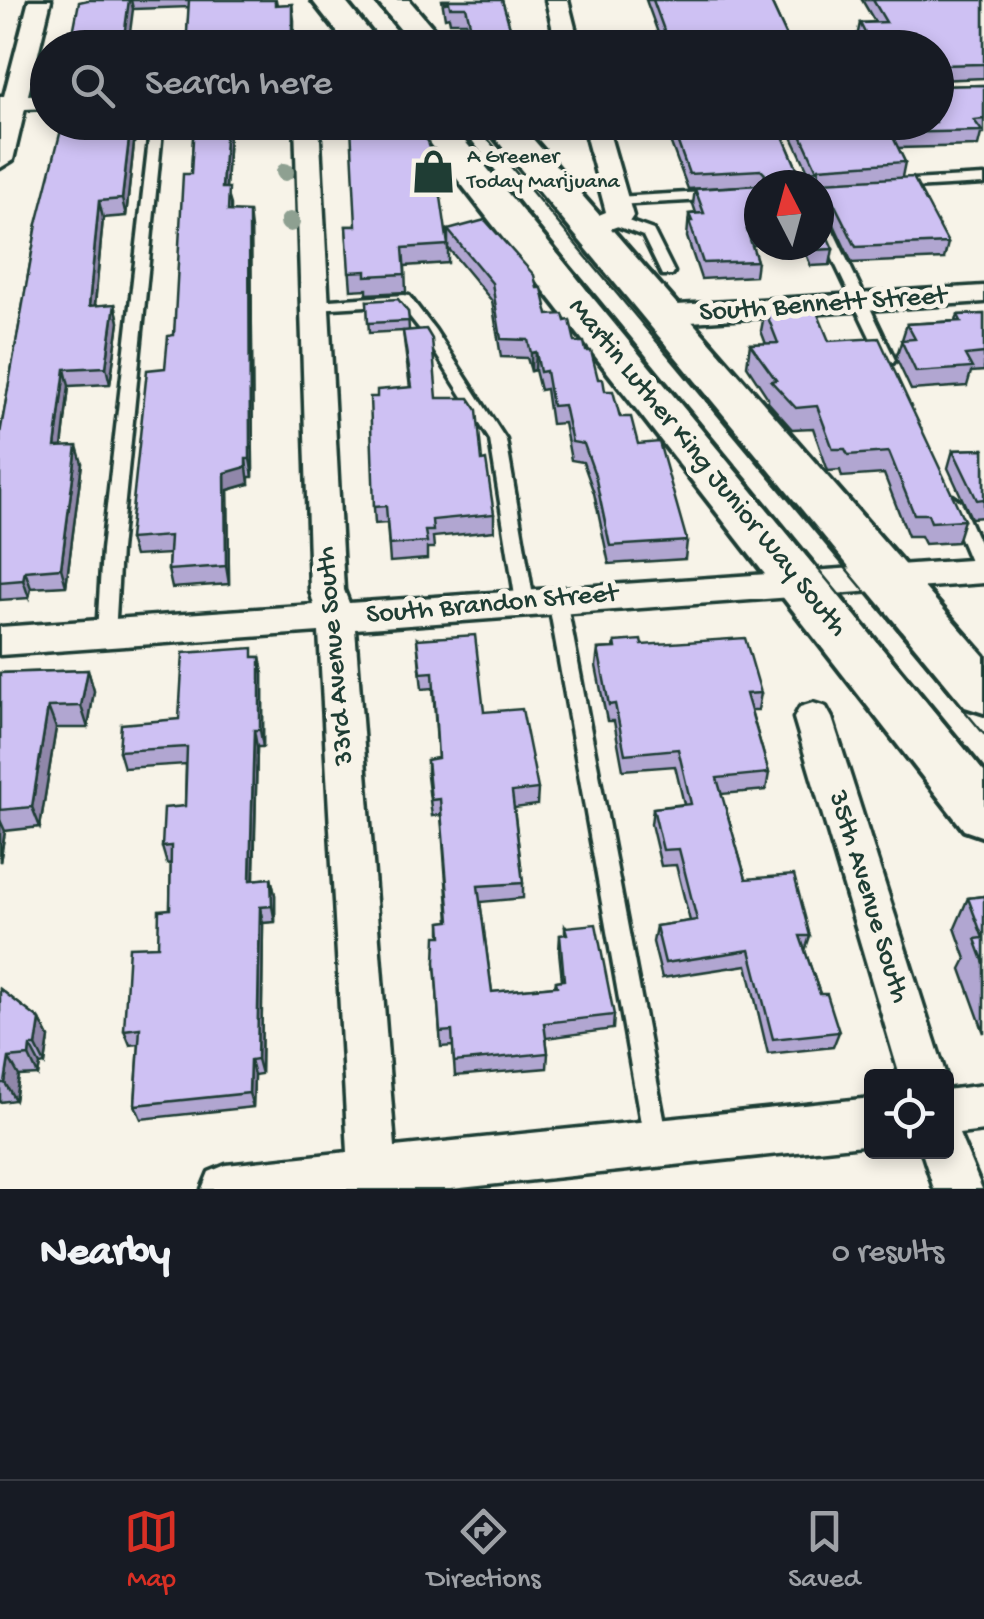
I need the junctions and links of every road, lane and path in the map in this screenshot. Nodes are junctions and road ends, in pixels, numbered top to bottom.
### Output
1 (40, 0) edge
2 (328, 0) edge
3 (392, 0) edge
4 (557, 0) edge
5 (30, 30) edge
6 (352, 30) edge
7 (418, 30) edge
8 (564, 30) edge
9 (30, 31) edge
10 (7, 102) edge
11 (154, 140) edge
12 (308, 140) edge
13 (444, 140) edge
14 (519, 140) edge
15 (596, 140) edge
16 (0, 160) edge
17 (984, 180) edge
18 (874, 186) edge
19 (744, 195) edge
20 (606, 217) junction
21 (834, 249) edge
22 (667, 272) dead end
23 (984, 294) edge
24 (858, 302) junction
25 (316, 304) junction
26 (661, 315) junction
27 (894, 376) edge
28 (947, 488) edge
29 (984, 571) edge
30 (884, 578) junction
31 (799, 582) junction
32 (541, 600) junction
33 (336, 618) junction
34 (106, 634) junction
35 (0, 642) edge
36 (984, 692) edge
37 (813, 718) dead end
38 (984, 813) edge
39 (921, 1069) edge
40 (984, 1108) edge
41 (954, 1112) edge
42 (864, 1122) edge
43 (657, 1142) junction
44 (948, 1159) edge
45 (374, 1181) edge
46 (226, 1189) edge
47 (958, 1189) edge

1 - 5 street
2 - 6 main road
3 - 7 main road
4 - 8 street
9 - 10 street
10 - 16 street
11 - 34 lane
12 - 25 street, 33rd Avenue South
13 - 31 main road, Martin Luther King Junior Way South
14 - 20 main road
15 - 20 street
17 - 18 lane
19 - 20 lane
20 - 22 lane
20 - 26 main road
21 - 24 lane
23 - 24 street, South Bennett Street
24 - 26 street, South Bennett Street
24 - 27 lane
25 - 32 lane
25 - 33 street, 33rd Avenue South
26 - 30 main road
28 - 29 lane
29 - 30 street, South Brandon Street
30 - 31 street, South Brandon Street
30 - 36 main road
31 - 32 street, South Brandon Street
31 - 38 main road, Martin Luther King Junior Way South
32 - 33 street, South Brandon Street
32 - 43 lane
33 - 34 street, South Brandon Street
33 - 45 street, 33rd Avenue South
34 - 35 street, South Brandon Street
37 - 39 street, 35th Avenue South
40 - 41 street
42 - 43 street
43 - 45 street
44 - 47 street
45 - 46 street

